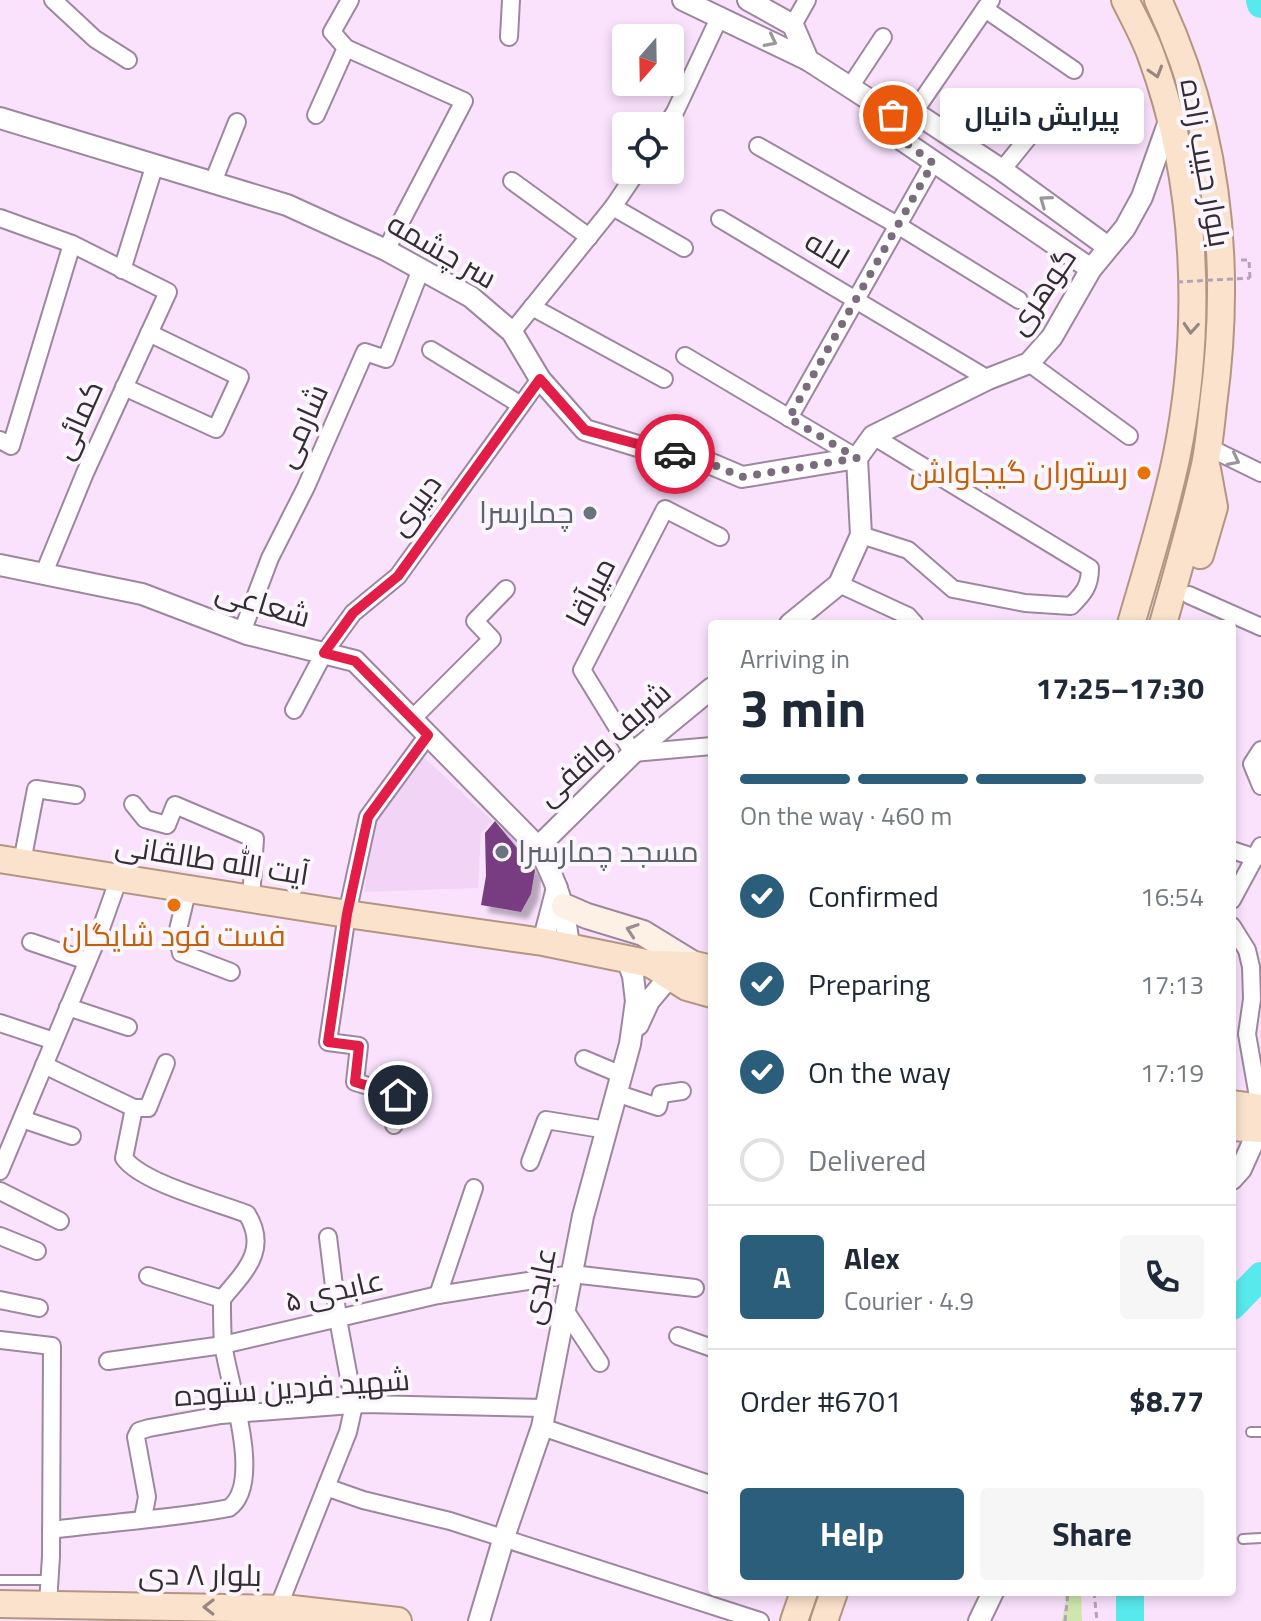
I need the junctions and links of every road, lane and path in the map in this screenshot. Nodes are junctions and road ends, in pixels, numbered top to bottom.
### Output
1 (53, 0) edge
2 (350, 0) edge
3 (511, 0) edge
4 (683, 0) edge
5 (748, 0) edge
6 (807, 0) edge
7 (1125, 0) edge
8 (1158, 0) edge
9 (988, 5) edge
10 (720, 16) junction
11 (793, 25) junction
12 (509, 37) dead end
13 (883, 37) dead end
14 (346, 48) junction
15 (128, 60) dead end
16 (808, 60) junction
17 (1074, 70) dead end
18 (850, 87) junction
19 (675, 112) edge
20 (914, 112) junction
21 (316, 115) dead end
22 (893, 115) junction
23 (0, 118) edge
24 (1044, 118) dead end
25 (1170, 118) junction
26 (237, 122) dead end
27 (758, 146) dead end
28 (933, 163) junction
29 (155, 164) junction
30 (1002, 170) junction
31 (512, 181) dead end
32 (213, 182) junction
33 (629, 184) edge
34 (613, 207) junction
35 (0, 218) edge
36 (720, 219) dead end
37 (899, 226) junction
38 (1085, 231) junction
39 (589, 237) junction
40 (72, 244) junction
41 (1108, 247) junction
42 (684, 248) dead end
43 (386, 250) junction
44 (1068, 253) junction
45 (1249, 260) dead end
46 (421, 269) junction
47 (1091, 269) junction
48 (122, 270) junction
49 (1177, 282) dead end
50 (856, 300) junction
51 (1019, 300) dead end
52 (532, 307) junction
53 (512, 332) junction
54 (149, 333) junction
55 (431, 350) dead end
56 (685, 356) dead end
57 (1029, 363) junction
58 (540, 379) junction
59 (664, 379) dead end
60 (988, 379) junction
61 (124, 387) junction
62 (521, 405) junction
63 (789, 418) junction
64 (873, 436) junction
65 (1129, 436) dead end
66 (0, 440) edge
67 (1207, 454) junction
68 (1176, 456) junction
69 (857, 458) junction
70 (1261, 473) edge
71 (861, 535) junction
72 (720, 537) dead end
73 (0, 565) edge
74 (44, 573) junction
75 (839, 584) junction
76 (506, 589) dead end
77 (1189, 595) junction
78 (795, 620) edge
79 (912, 620) edge
80 (1119, 620) edge
81 (1132, 620) edge
82 (1164, 620) edge
83 (1181, 620) edge
84 (1261, 627) edge
85 (242, 632) junction
86 (324, 653) junction
87 (708, 691) edge
88 (294, 710) dead end
89 (413, 718) junction
90 (428, 735) junction
91 (708, 746) edge
92 (1261, 750) edge
93 (633, 753) junction
94 (1261, 786) edge
95 (76, 795) dead end
96 (133, 804) dead end
97 (538, 847) junction
98 (1236, 850) edge
99 (1258, 852) edge
100 (11, 860) edge
101 (119, 878) junction
102 (188, 888) junction
103 (1236, 893) edge
104 (561, 895) junction
105 (251, 899) junction
106 (347, 914) junction
107 (1236, 932) edge
108 (31, 942) dead end
109 (556, 944) junction
110 (87, 961) junction
111 (649, 966) junction
112 (704, 967) edge
113 (231, 972) dead end
114 (708, 993) edge
115 (68, 1007) junction
116 (0, 1023) edge
117 (128, 1027) dead end
118 (54, 1041) junction
119 (630, 1044) junction
120 (584, 1059) dead end
121 (166, 1063) dead end
122 (44, 1065) junction
123 (619, 1084) junction
124 (682, 1091) dead end
125 (1236, 1107) edge
126 (134, 1108) junction
127 (22, 1119) junction
128 (1256, 1123) edge
129 (394, 1125) dead end
130 (607, 1130) junction
131 (72, 1136) dead end
132 (530, 1162) dead end
133 (0, 1171) edge
134 (1236, 1175) edge
135 (474, 1188) dead end
136 (0, 1191) edge
137 (60, 1221) dead end
138 (0, 1236) edge
139 (328, 1237) dead end
140 (37, 1251) dead end
141 (572, 1274) junction
142 (148, 1276) dead end
143 (695, 1288) dead end
144 (438, 1295) junction
145 (222, 1299) junction
146 (0, 1300) edge
147 (39, 1308) dead end
148 (565, 1310) junction
149 (338, 1319) junction
150 (678, 1336) dead end
151 (0, 1340) edge
152 (223, 1345) junction
153 (708, 1347) edge
154 (108, 1361) dead end
155 (600, 1363) dead end
156 (354, 1405) junction
157 (238, 1413) junction
158 (544, 1418) junction
159 (708, 1483) edge
160 (326, 1487) junction
161 (143, 1518) junction
162 (51, 1530) junction
163 (504, 1537) junction
164 (1261, 1538) edge
165 (1243, 1539) dead end
166 (0, 1580) edge
167 (49, 1592) junction
168 (803, 1596) edge
169 (833, 1596) edge
170 (991, 1596) edge
171 (1068, 1596) edge
172 (1094, 1596) edge
173 (0, 1604) edge
174 (278, 1608) junction
175 (398, 1621) edge
176 (479, 1621) edge
177 (760, 1621) edge
178 (794, 1621) edge
179 (824, 1621) edge
180 (979, 1621) edge
181 (1065, 1621) edge
182 (1097, 1621) edge

1 - 15 street
2 - 14 street
3 - 12 street
4 - 10 street
5 - 11 street
6 - 11 street
7 -> 25 main road, بلوار حبیب زاده
8 - 67 main road, بلوار حبیب زاده
9 - 17 street
9 - 20 street
10 -> 16 street
10 - 19 street
11 - 16 street
13 - 18 street
14 - 21 street
14 - 43 street
16 - 18 street
18 - 22 street
20 - 22 street
20 - 30 street
22 - 28 street
23 - 29 street, سر چشمه
24 - 30 street
25 - 41 street, گوهری
25 -> 68 main road, بلوار حبیب زاده
26 - 32 street
27 - 37 street
28 - 37 street
28 - 44 street
29 - 32 street, سر چشمه
29 - 48 street
38 -> 30 street
31 - 39 street
32 - 43 street, سر چشمه
33 - 34 street
34 - 39 street
34 - 42 street
35 - 40 street
36 - 50 street, لاله
37 - 50 street
37 - 51 street
38 - 41 street
38 - 44 street
39 - 52 street
40 - 48 street
40 - 66 street
41 - 47 street, گوهری
43 - 46 street, سر چشمه
44 - 47 street
45 - 49 path, bridge
46 - 53 street, سر چشمه
46 - 85 street, شارمی
47 - 57 street, گوهری
48 - 54 street, کمائی
50 - 60 street, لاله
50 - 63 street
52 - 53 street
52 - 59 street
53 - 58 street, سر چشمه
54 - 61 street, کمائی
54 - 61 street
55 - 62 street
56 - 63 street
57 - 60 street, گوهری
57 - 65 street
58 - 62 street, دبیری
58 - 69 street, سر چشمه
60 - 64 street, گوهری
61 - 74 street, کمائی
62 - 86 street, دبیری
63 - 69 street
64 - 69 street, گوهری
64 - 71 street
67 -> 70 street
67 - 77 main road
67 - 82 main road, بلوار حبیب زاده
68 - 80 main road
68 - 81 main road, بلوار حبیب زاده
69 - 71 street
71 - 75 street
72 - 93 street, میرآقا
73 - 74 street, شعاعی
74 - 85 street, شعاعی
75 - 78 street
75 - 79 street
76 - 89 street
77 - 83 main road
77 - 84 street
85 - 86 street, شعاعی
86 - 88 street, دبیری
86 - 89 street, شعاعی
87 - 93 street, شریف واقفی
89 - 90 street, شعاعی
90 - 97 street, شعاعی
90 - 106 street
91 - 93 street
92 - 94 street
93 - 97 street, شریف واقفی
95 - 100 street
96 - 105 street
97 - 104 street, شعاعی
98 - 99 street
99 - 103 street
100 - 101 main road, آیت الله طالقانی
101 - 102 main road, آیت الله طالقانی
101 - 110 street
102 - 105 main road, آیت الله طالقانی
102 - 113 street
104 - 109 street
112 -> 104 main road
105 - 106 main road, آیت الله طالقانی
106 - 109 main road, آیت الله طالقانی
106 - 129 street
107 - 128 street
108 - 110 street
109 - 111 main road, آیت الله طالقانی
110 - 115 street
111 - 112 main road, آیت الله طالقانی
111 - 114 main road, آیت الله طالقانی
111 - 119 street
111 - 119 street, عابدی
115 - 117 street
115 - 118 street
116 - 118 street
118 - 122 street
119 - 123 street, عابدی
120 - 123 street
121 - 126 street
122 - 126 street
122 - 127 street
123 - 124 street
123 - 130 street, عابدی
125 - 128 main road
126 - 145 street
127 - 131 street
127 - 133 street
128 - 134 street
130 - 132 street
130 - 141 street, عابدی
135 - 144 street
136 - 137 street
138 - 140 street
139 - 149 street
141 - 143 street, عابدی ۵
141 - 144 street, عابدی ۵
141 - 148 street, عابدی
142 - 145 street
144 - 149 street, عابدی ۵
145 - 152 street
146 - 147 street
148 - 155 street
148 - 158 street, عابدی
149 - 152 street, عابدی ۵
149 - 156 street
150 - 153 street
151 - 162 street
152 - 154 street, عابدی ۵
152 - 157 street
156 - 157 street, شهید فردین ستوده
156 - 158 street, شهید فردین ستوده
156 - 160 street
157 - 161 street
157 - 161 street, شهید فردین ستوده
158 - 159 street, شهید فردین ستوده
158 - 163 street, عابدی
160 - 163 street
160 - 174 street
161 - 162 street
162 - 167 street
163 - 176 street, عابدی
163 - 177 street
164 - 165 lane
166 - 167 lane
167 - 173 main road, بلوار ۸ دی
174 -> 167 main road, بلوار ۸ دی
168 - 178 main road
169 - 179 main road
170 - 180 street
171 - 181 path
172 - 182 path
174 - 175 main road, بلوار ۸ دی

